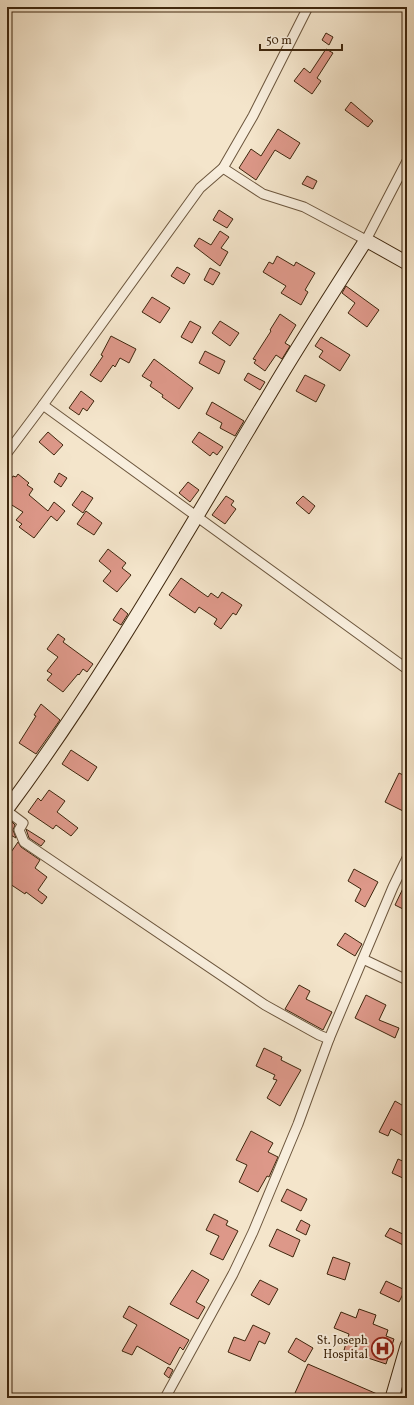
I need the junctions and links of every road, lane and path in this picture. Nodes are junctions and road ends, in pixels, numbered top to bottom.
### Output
1 (308, 7) edge
2 (407, 161) edge
3 (223, 168) junction
4 (366, 240) junction
5 (407, 263) edge
6 (43, 405) junction
7 (7, 453) edge
8 (198, 516) junction
9 (407, 669) edge
10 (7, 810) edge
11 (407, 858) edge
12 (363, 959) junction
13 (407, 980) edge
14 (330, 1039) junction
15 (407, 1346) edge
16 (165, 1398) edge
17 (392, 1398) edge

1 - 3 street
2 - 4 street
3 - 4 street
3 - 6 street
4 - 5 street
4 - 8 street
6 - 7 street
6 - 8 street
8 - 9 street
8 - 10 street
10 - 14 street
11 - 12 street
12 - 13 street
12 - 14 street
14 - 16 street
15 - 17 street

